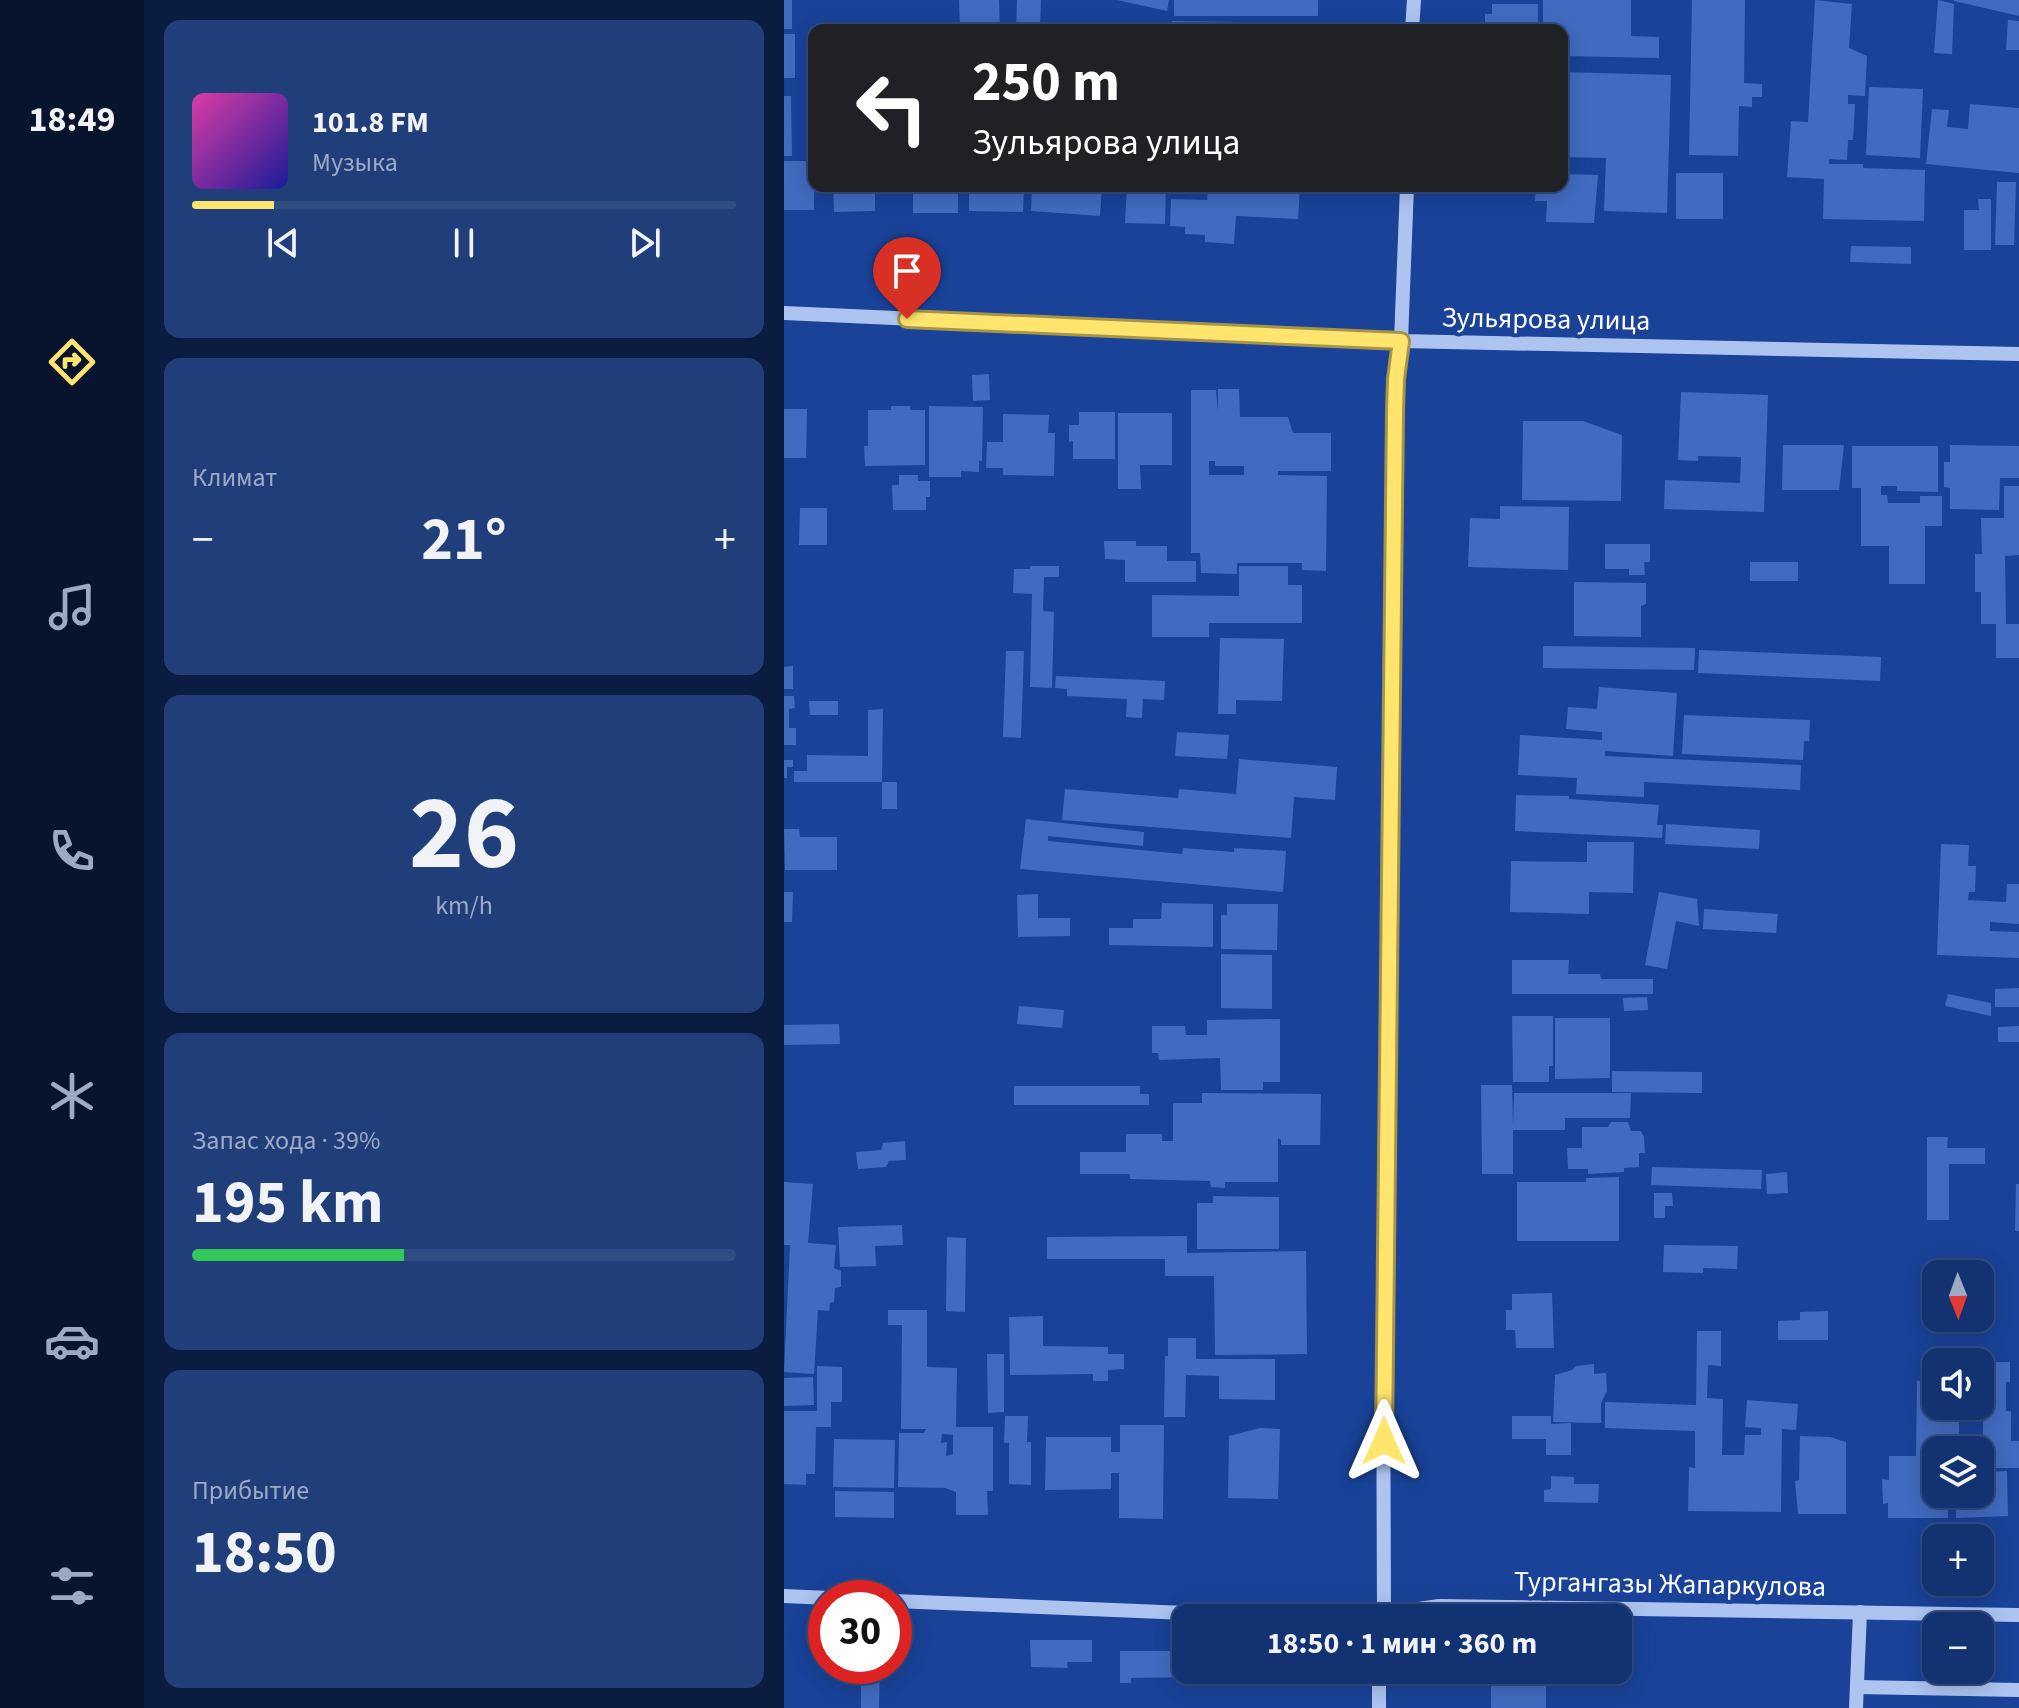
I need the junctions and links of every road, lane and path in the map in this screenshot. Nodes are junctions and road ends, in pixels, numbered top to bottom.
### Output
1 (1414, 0) edge
2 (1412, 24) edge
3 (1407, 192) edge
4 (784, 313) edge
5 (1401, 341) junction
6 (2019, 354) edge
7 (784, 1596) edge
8 (808, 1597) edge
9 (912, 1602) edge
10 (1384, 1604) edge
11 (1632, 1609) edge
12 (1172, 1612) edge
13 (1860, 1612) junction
14 (2019, 1615) edge
15 (1379, 1684) edge
16 (1857, 1687) junction
17 (2019, 1690) edge
18 (1379, 1708) edge
19 (1856, 1708) edge

1 - 2 street
3 - 5 street
4 - 5 street, Зульярова улица
5 - 6 street, Зульярова улица
5 - 10 street
7 - 8 street
9 - 12 street
11 - 13 street, Тургангазы Жапаркулова
13 - 14 street, Тургангазы Жапаркулова
13 - 16 street
15 - 18 street
16 - 17 street
16 - 19 street

